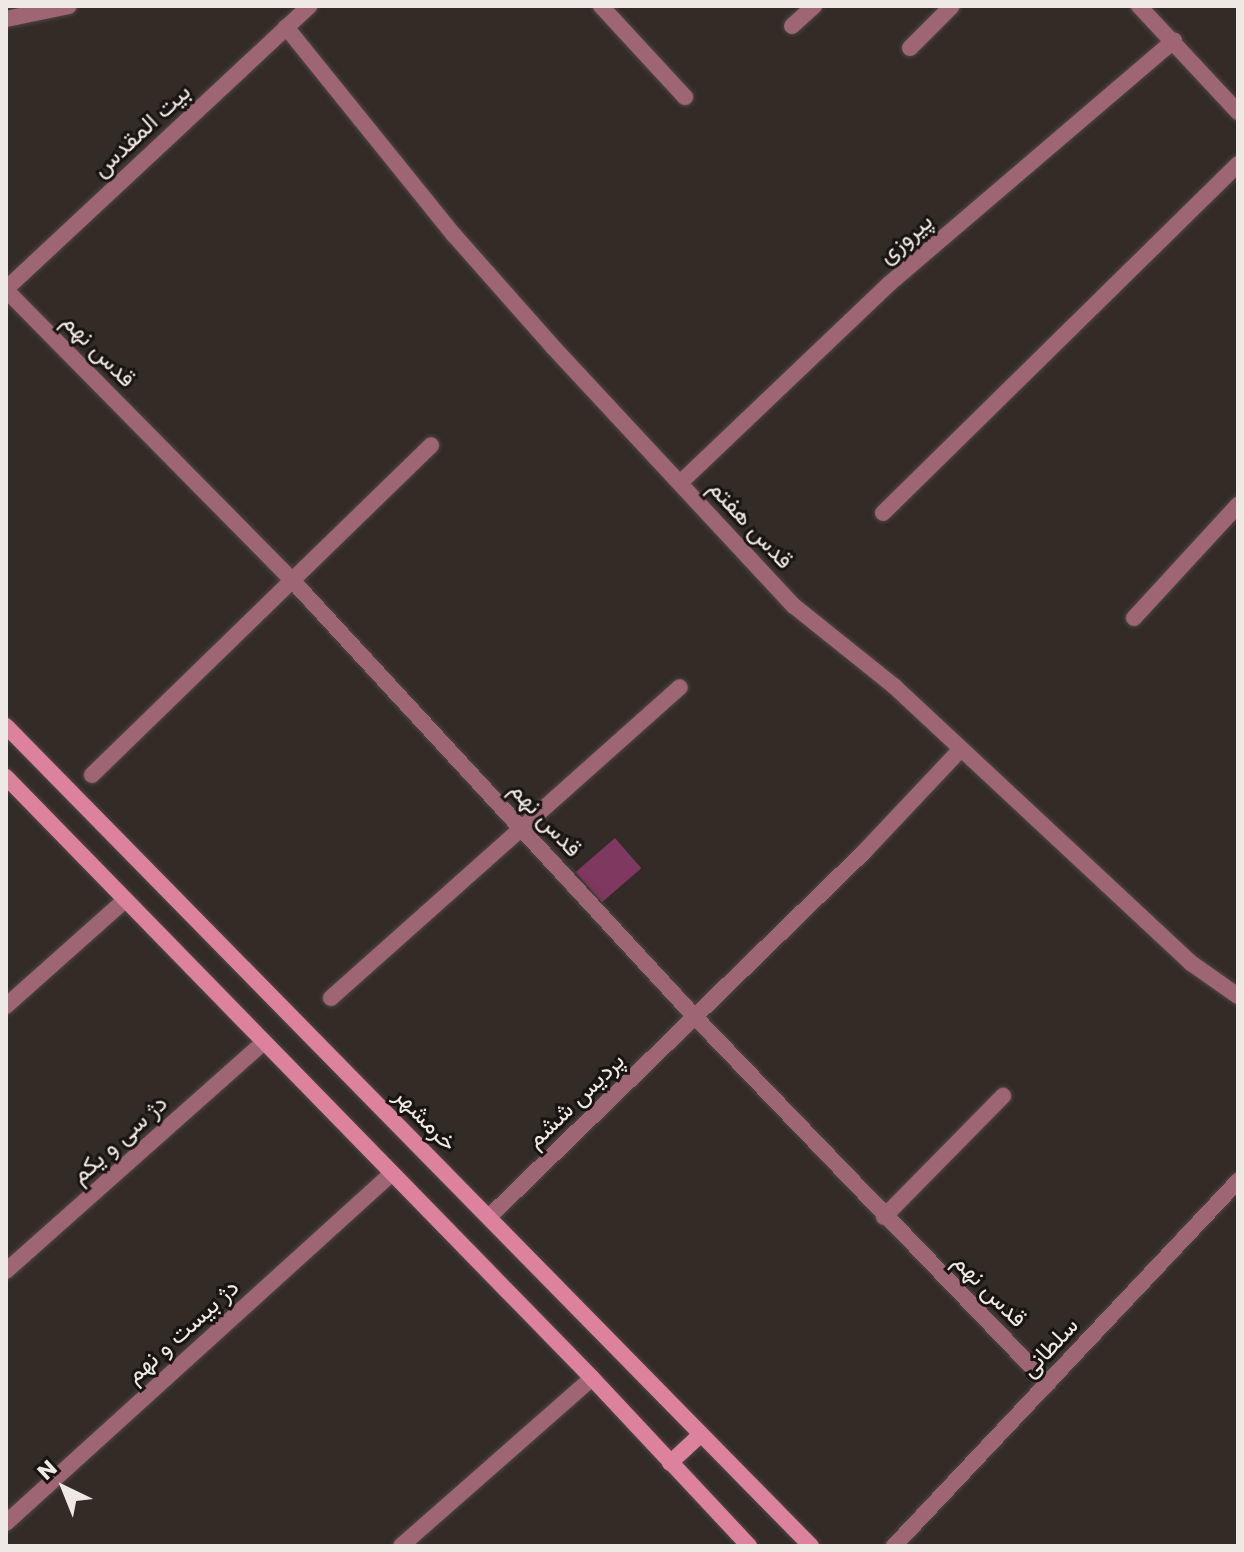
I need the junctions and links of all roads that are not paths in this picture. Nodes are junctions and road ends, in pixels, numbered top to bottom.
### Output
1 (69, 6) edge
2 (309, 6) edge
3 (601, 6) edge
4 (814, 6) edge
5 (952, 6) edge
6 (1139, 6) edge
7 (6, 19) edge
8 (792, 26) dead end
9 (286, 27) junction
10 (1174, 41) junction
11 (910, 48) dead end
12 (685, 97) dead end
13 (1238, 112) edge
14 (1238, 164) edge
15 (6, 289) edge
16 (431, 445) dead end
17 (680, 483) junction
18 (1238, 505) edge
19 (883, 513) dead end
20 (291, 579) junction
21 (1134, 618) dead end
22 (680, 687) dead end
23 (6, 726) edge
24 (961, 749) junction
25 (92, 775) dead end
26 (6, 777) edge
27 (523, 830) junction
28 (125, 900) junction
29 (1238, 996) edge
30 (331, 998) dead end
31 (6, 1006) edge
32 (695, 1017) junction
33 (263, 1043) junction
34 (1003, 1096) dead end
35 (390, 1175) junction
36 (1238, 1181) edge
37 (489, 1217) junction
38 (884, 1217) junction
39 (6, 1271) edge
40 (592, 1378) junction
41 (1048, 1384) junction
42 (700, 1435) junction
43 (670, 1463) junction
44 (6, 1523) edge
45 (401, 1546) edge
46 (749, 1546) edge
47 (811, 1546) edge
48 (894, 1546) edge

1 - 7 street
2 - 9 street, بیت المقدس
3 - 12 street
4 - 8 street
5 - 11 street
6 - 10 street
9 - 15 street, بیت المقدس
9 - 17 street, قدس هفتم
10 - 13 street
10 - 17 street, پیروزی
14 - 19 street
15 - 20 street, قدس نهم
16 - 20 street
17 - 24 street, قدس هفتم
18 - 21 street
20 - 25 street
20 - 27 street, قدس نهم
22 - 27 street
23 - 37 main road, خرمشهر
24 - 29 street, قدس هفتم
24 - 32 street, پردیس ششم
26 - 28 main road
27 - 30 street
27 - 32 street, قدس نهم
28 - 31 street
28 - 33 main road
32 - 37 street, پردیس ششم
32 - 38 street, قدس نهم
33 - 35 main road
33 - 39 street, دژ سی و یکم
34 - 38 street
35 - 40 main road
35 - 44 street, دژ بیست و نهم
36 - 41 street, سلطانی
37 - 42 main road, خرمشهر
38 - 41 street, قدس نهم
40 - 43 main road
40 - 45 street
41 - 48 street, سلطانی
42 - 43 main road
42 - 47 main road, خرمشهر
43 - 46 main road

